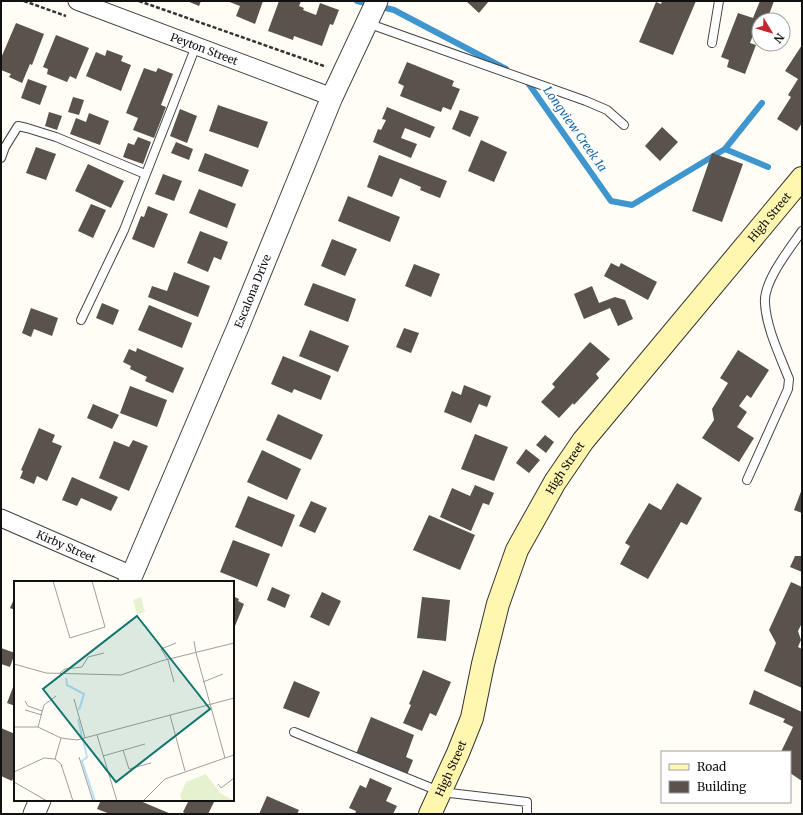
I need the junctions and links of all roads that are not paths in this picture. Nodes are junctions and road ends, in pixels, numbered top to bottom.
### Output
1 (77, 1) edge
2 (377, 1) edge
3 (719, 1) edge
4 (366, 22) junction
5 (712, 43) dead end
6 (196, 46) junction
7 (332, 97) junction
8 (624, 125) dead end
9 (1, 158) edge
10 (145, 174) junction
11 (802, 178) edge
12 (802, 231) edge
13 (81, 320) dead end
14 (747, 480) dead end
15 (1, 518) edge
16 (130, 578) edge
17 (294, 732) dead end
18 (440, 792) junction
19 (40, 801) edge
20 (34, 814) edge
21 (430, 814) edge
22 (527, 814) edge

1 - 6 street, Peyton Street
2 - 4 street, Escalona Drive
3 - 5 lane
4 - 7 street, Escalona Drive
4 - 8 lane
6 - 7 street, Peyton Street
6 - 10 lane
7 - 16 street, Escalona Drive
9 - 10 lane
10 - 13 lane
11 - 18 main road, High Street
12 - 14 lane
15 - 16 street, Kirby Street
17 - 18 lane
18 - 21 main road, High Street
18 - 22 lane
19 - 20 street

